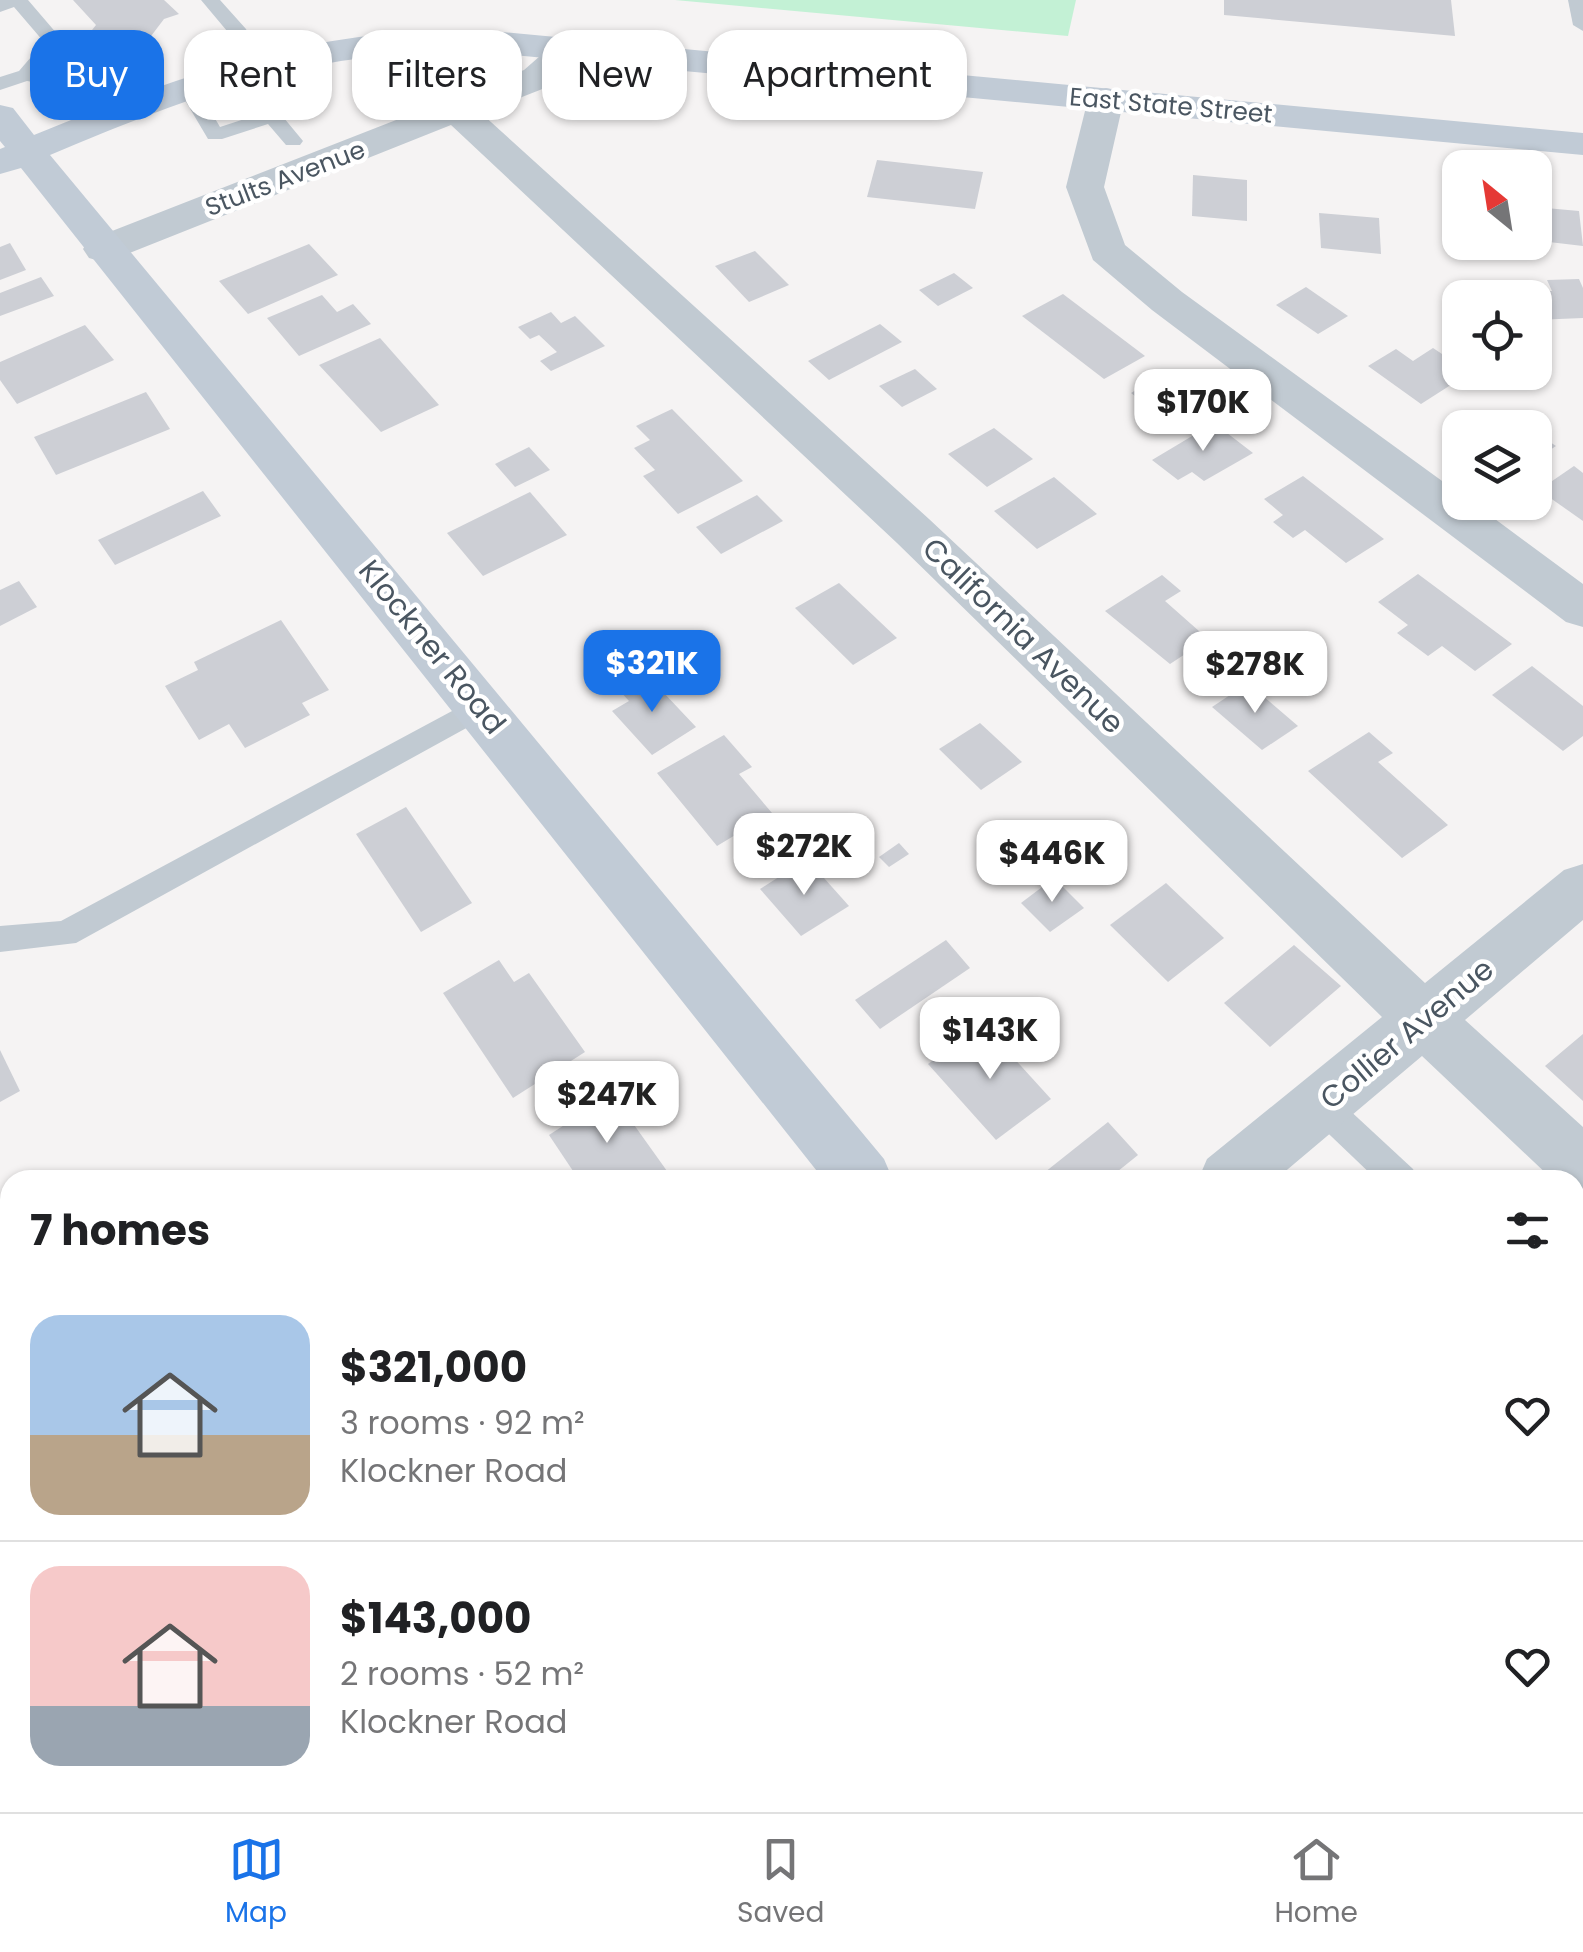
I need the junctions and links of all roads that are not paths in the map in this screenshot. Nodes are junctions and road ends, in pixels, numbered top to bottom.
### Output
1 (210, 0) edge
2 (1577, 0) edge
3 (0, 6) edge
4 (1583, 24) edge
5 (236, 30) edge
6 (542, 47) edge
7 (332, 49) edge
8 (687, 61) edge
9 (26, 75) junction
10 (30, 76) edge
11 (0, 84) edge
12 (1106, 99) junction
13 (100, 120) edge
14 (206, 120) edge
15 (260, 120) edge
16 (275, 120) edge
17 (435, 120) edge
18 (468, 120) edge
19 (1579, 138) edge
20 (293, 141) dead end
21 (9, 143) edge
22 (103, 249) junction
23 (1583, 609) edge
24 (480, 707) junction
25 (1583, 886) edge
26 (0, 939) edge
27 (1424, 1020) junction
28 (1321, 1104) junction
29 (1583, 1166) edge
30 (854, 1170) edge
31 (1242, 1170) edge
32 (1390, 1170) edge

1 - 5 lane
2 - 4 lane
3 - 9 lane
6 - 7 street, East State Street
8 - 12 street, East State Street
9 - 10 lane
9 - 11 lane
12 - 19 street, East State Street
12 - 23 street
13 - 21 street, East State Street
14 - 15 lane
16 - 20 lane
17 - 22 street, Stults Avenue
18 - 27 street, California Avenue
21 - 22 street, Klockner Road
22 - 24 street, Klockner Road
24 - 26 lane
24 - 30 street, Klockner Road
25 - 27 street, Collier Avenue
27 - 28 street, Collier Avenue
27 - 29 street, California Avenue
28 - 31 street, Collier Avenue
28 - 32 lane

